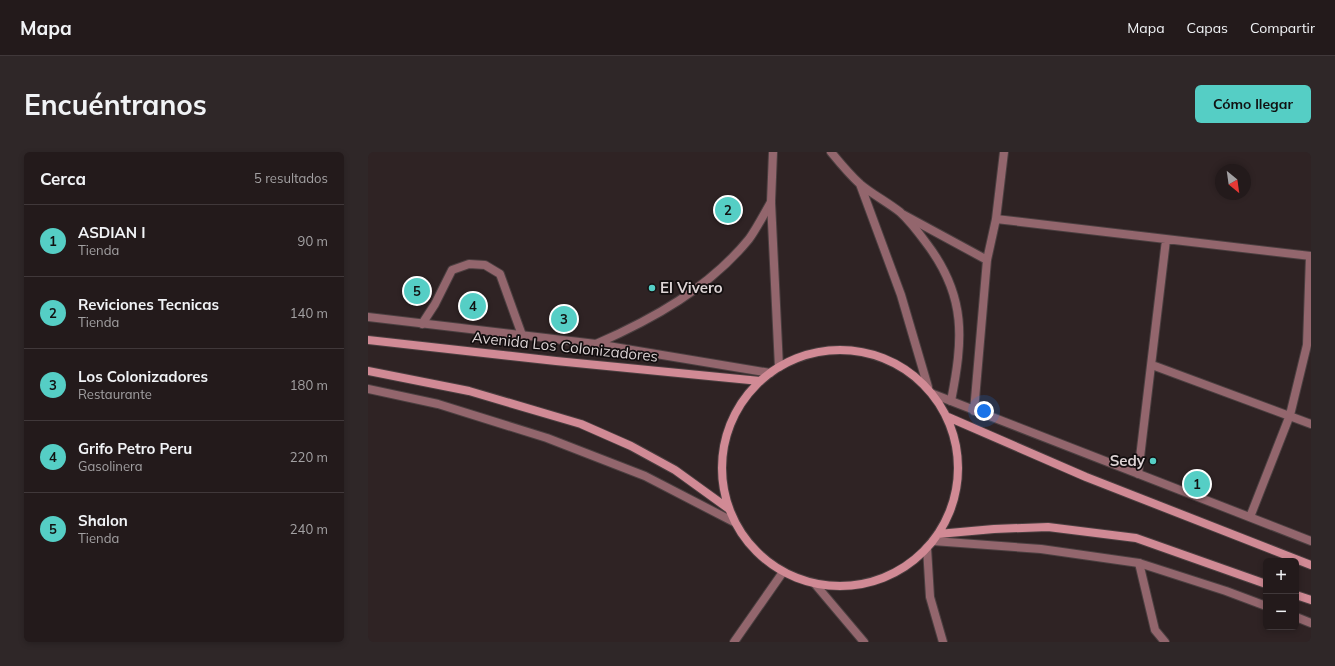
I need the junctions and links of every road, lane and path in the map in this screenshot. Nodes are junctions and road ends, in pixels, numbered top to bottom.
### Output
1 (772, 152) edge
2 (831, 152) edge
3 (1004, 152) edge
4 (860, 184) junction
5 (771, 202) junction
6 (900, 212) junction
7 (996, 219) junction
8 (1166, 240) junction
9 (1310, 256) edge
10 (988, 260) junction
11 (368, 317) edge
12 (422, 324) junction
13 (522, 335) junction
14 (368, 340) edge
15 (596, 344) junction
16 (1309, 346) edge
17 (1152, 365) junction
18 (779, 367) junction
19 (368, 372) edge
20 (770, 373) junction
21 (760, 381) junction
22 (368, 389) edge
23 (931, 390) junction
24 (952, 401) junction
25 (974, 411) junction
26 (1290, 415) junction
27 (948, 417) junction
28 (1311, 424) edge
29 (1138, 474) junction
30 (729, 509) junction
31 (1250, 517) junction
32 (734, 522) junction
33 (936, 537) junction
34 (1311, 541) edge
35 (926, 548) junction
36 (1140, 563) junction
37 (1311, 565) edge
38 (782, 572) junction
39 (1263, 583) edge
40 (815, 584) junction
41 (1299, 596) edge
42 (1311, 600) edge
43 (1263, 605) edge
44 (1299, 618) edge
45 (1311, 623) edge
46 (734, 642) edge
47 (864, 642) edge
48 (943, 642) edge
49 (1165, 642) edge

1 - 5 street
2 - 4 street
3 - 7 street
4 - 6 street
4 - 23 street
5 - 15 street
5 - 18 street
6 - 10 street
6 - 24 street
7 - 8 street
7 - 10 street
8 - 9 street
8 - 17 street
9 - 16 street
10 - 25 street
11 - 12 street, Avenida Los Colonizadores
12 - 13 street, Avenida Los Colonizadores
12 - 13 street
13 - 15 street, Avenida Los Colonizadores
14 - 21 main road, Avenida Los Colonizadores
15 - 20 street, Avenida Los Colonizadores
16 - 26 street
17 - 26 street
17 - 29 street
18 - 20 main road
18 - 23 main road
19 - 30 main road
20 - 21 main road
21 - 30 main road
22 - 32 street
23 - 24 street
23 - 27 main road
24 - 25 street
25 - 29 street
26 - 28 street
26 - 31 street
27 - 33 main road
27 - 37 main road
29 - 31 street
30 - 32 main road
31 - 34 street
32 - 38 main road
33 - 35 main road
33 - 36 street
33 - 39 main road
35 - 40 main road
35 - 48 street
36 - 43 street
36 - 49 street
38 - 40 main road
38 - 46 street
40 - 47 street
41 - 42 main road
44 - 45 street

